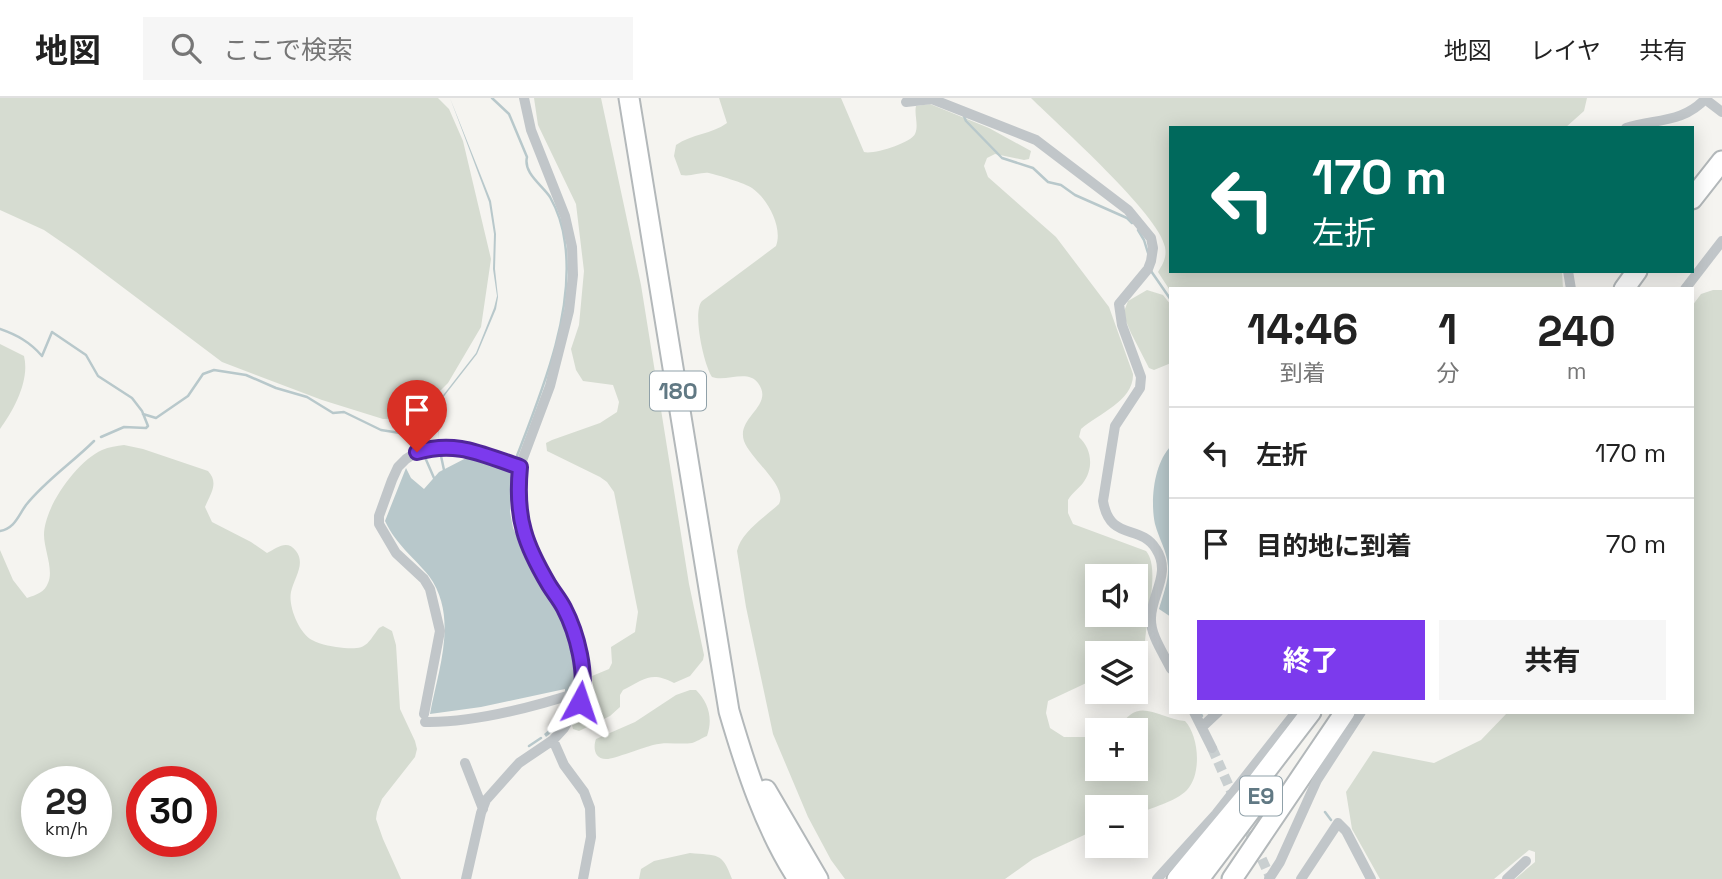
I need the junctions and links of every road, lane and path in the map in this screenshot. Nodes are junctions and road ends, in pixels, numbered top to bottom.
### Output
1 (524, 98) edge
2 (629, 98) edge
3 (1705, 98) edge
4 (906, 102) dead end
5 (1722, 112) edge
6 (1636, 126) edge
7 (1722, 161) edge
8 (1694, 196) edge
9 (1722, 241) edge
10 (1687, 287) edge
11 (520, 467) junction
12 (1169, 665) edge
13 (725, 685) junction
14 (583, 691) junction
15 (1195, 714) edge
16 (1216, 714) edge
17 (1294, 714) edge
18 (1309, 714) edge
19 (1322, 714) edge
20 (1344, 714) edge
21 (1361, 714) edge
22 (1202, 727) junction
23 (553, 740) junction
24 (1212, 748) tunnel mouth
25 (465, 763) dead end
26 (483, 808) junction
27 (1526, 860) dead end
28 (466, 879) edge
29 (583, 879) edge
30 (798, 879) edge
31 (818, 879) edge
32 (1157, 879) edge
33 (1177, 879) edge
34 (1199, 879) edge
35 (1232, 879) edge
36 (1269, 879) edge
37 (1301, 879) edge
38 (1371, 879) edge
39 (1507, 879) edge

1 - 11 street
2 - 13 highway, 180
3 - 5 street
3 - 6 street
4 - 12 street
7 - 8 highway
9 - 10 street
11 - 14 street
11 - 14 street
13 - 30 highway, 180
13 - 31 highway, 180
14 - 23 street
15 - 22 street
16 - 22 street
17 - 32 street
18 - 33 highway
19 - 34 highway, E9
20 - 35 highway
21 - 36 street
22 - 24 street
23 - 26 street
23 - 29 street
25 - 26 street
26 - 28 street
27 - 39 street
37 - 38 street

